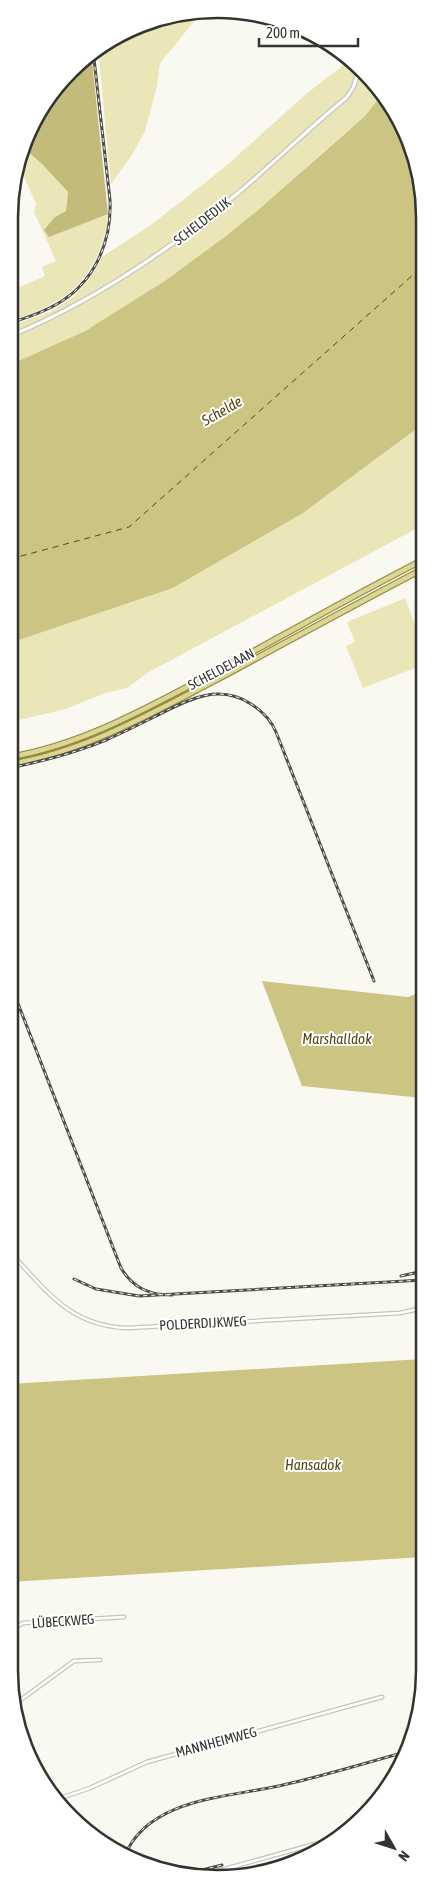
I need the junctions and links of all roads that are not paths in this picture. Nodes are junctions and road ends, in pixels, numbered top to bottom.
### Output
1 (357, 75) edge
2 (18, 332) edge
3 (416, 564) edge
4 (416, 573) edge
5 (268, 644) junction
6 (272, 650) junction
7 (209, 675) junction
8 (212, 682) junction
9 (172, 695) junction
10 (175, 701) junction
11 (18, 755) edge
12 (18, 762) edge
13 (18, 1260) edge
14 (416, 1310) edge
15 (124, 1617) dead end
16 (18, 1626) edge
17 (100, 1660) dead end
18 (382, 1697) dead end
19 (20, 1701) edge
20 (63, 1797) edge
21 (318, 1843) edge
22 (221, 1870) edge

1 - 2 street, SCHELDEDIJK
3 - 5 main road, SCHELDELAAN
4 - 6 main road, SCHELDELAAN
5 - 6 main road
5 - 7 main road, SCHELDELAAN
6 - 8 main road, SCHELDELAAN
7 - 8 main road
7 - 9 main road, SCHELDELAAN
8 - 10 main road, SCHELDELAAN
9 - 10 main road
9 - 11 main road, SCHELDELAAN
10 - 12 main road, SCHELDELAAN
13 - 14 street, POLDERDIJKWEG
15 - 16 street, LÜBECKWEG
17 - 19 street
18 - 20 street, MANNHEIMWEG
21 - 22 street

